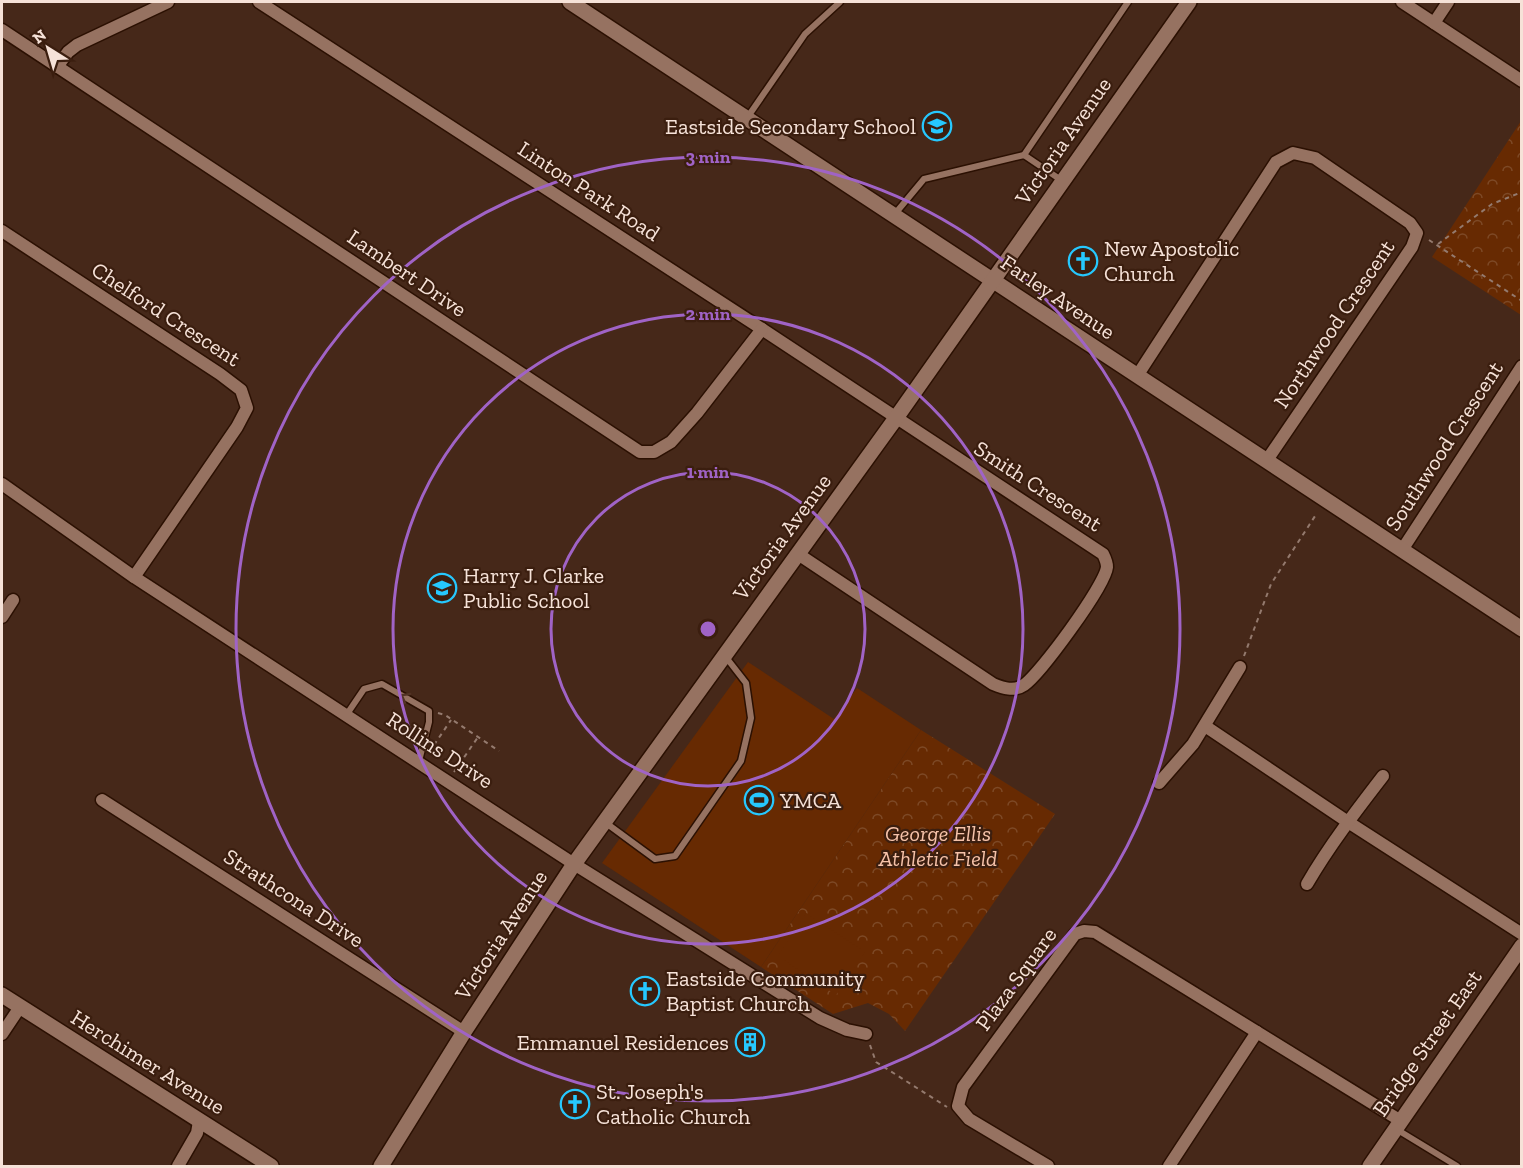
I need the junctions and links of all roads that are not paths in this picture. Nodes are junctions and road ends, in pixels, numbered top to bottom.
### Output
1 (168, 2) edge
2 (259, 2) edge
3 (570, 2) edge
4 (840, 2) edge
5 (1128, 2) edge
6 (1402, 2) edge
7 (1448, 2) edge
8 (1186, 3) edge
9 (1434, 23) junction
10 (2, 30) edge
11 (57, 67) junction
12 (1521, 81) edge
13 (747, 118) junction
14 (1024, 155) junction
15 (1063, 181) junction
16 (894, 215) junction
17 (2, 231) edge
18 (992, 280) junction
19 (762, 329) junction
20 (1521, 366) edge
21 (1137, 376) junction
22 (896, 418) junction
23 (1267, 460) junction
24 (2, 484) edge
25 (1402, 550) junction
26 (798, 554) junction
27 (134, 577) junction
28 (13, 600) dead end
29 (2, 617) edge
30 (1521, 629) edge
31 (724, 655) junction
32 (1240, 667) road end
33 (347, 714) junction
34 (1205, 726) junction
35 (419, 761) junction
36 (1383, 776) dead end
37 (1159, 783) dead end
38 (102, 800) dead end
39 (605, 822) junction
40 (1348, 822) junction
41 (574, 864) junction
42 (1307, 884) dead end
43 (1521, 934) edge
44 (1521, 946) edge
45 (2, 994) edge
46 (20, 1007) junction
47 (464, 1032) junction
48 (1257, 1032) junction
49 (2, 1034) edge
50 (866, 1034) road end
51 (199, 1121) junction
52 (1398, 1125) junction
53 (178, 1167) edge
54 (271, 1167) edge
55 (381, 1167) edge
56 (1048, 1167) edge
57 (1169, 1167) edge
58 (1370, 1167) edge
59 (1456, 1167) edge

1 - 11 street
2 - 19 street, Linton Park Road
3 - 13 street, Farley Avenue
4 - 13 lane
5 - 14 lane
6 - 9 street
7 - 9 street
8 - 15 street, Victoria Avenue
9 - 12 street
10 - 11 street, Lambert Drive
11 - 19 street, Lambert Drive
13 - 16 street, Farley Avenue
14 - 15 lane
14 - 16 lane
15 - 18 street, Victoria Avenue
16 - 18 street, Farley Avenue
17 - 27 street, Chelford Crescent
18 - 21 street, Farley Avenue
18 - 22 street, Victoria Avenue
19 - 22 street, Linton Park Road
20 - 25 street, Southwood Crescent
21 - 23 street, Farley Avenue
21 - 23 street, Northwood Crescent
22 - 26 street, Victoria Avenue
22 - 26 street, Smith Crescent
23 - 25 street, Farley Avenue
24 - 27 street, Rollins Drive
25 - 30 street, Farley Avenue
26 - 31 street, Victoria Avenue
27 - 33 street, Rollins Drive
28 - 29 street
31 - 39 street, Victoria Avenue
31 - 39 lane
32 - 34 street
33 - 35 street, Rollins Drive
35 -> 33 lane
34 - 37 street
34 - 40 street
35 - 41 street, Rollins Drive
36 - 40 street
38 - 47 street, Strathcona Drive
39 - 41 street, Victoria Avenue
40 - 42 street
40 - 43 street
41 - 47 street, Victoria Avenue
41 - 50 street, Rollins Drive
44 - 52 street, Bridge Street East
45 - 46 street, Herchimer Avenue
46 - 49 street
46 - 51 street, Herchimer Avenue
47 - 55 street, Victoria Avenue
48 - 52 street, Plaza Square
48 - 56 street, Plaza Square
48 - 57 street
51 - 53 street
51 - 54 street, Herchimer Avenue
52 - 58 street, Bridge Street East
52 - 59 lane

